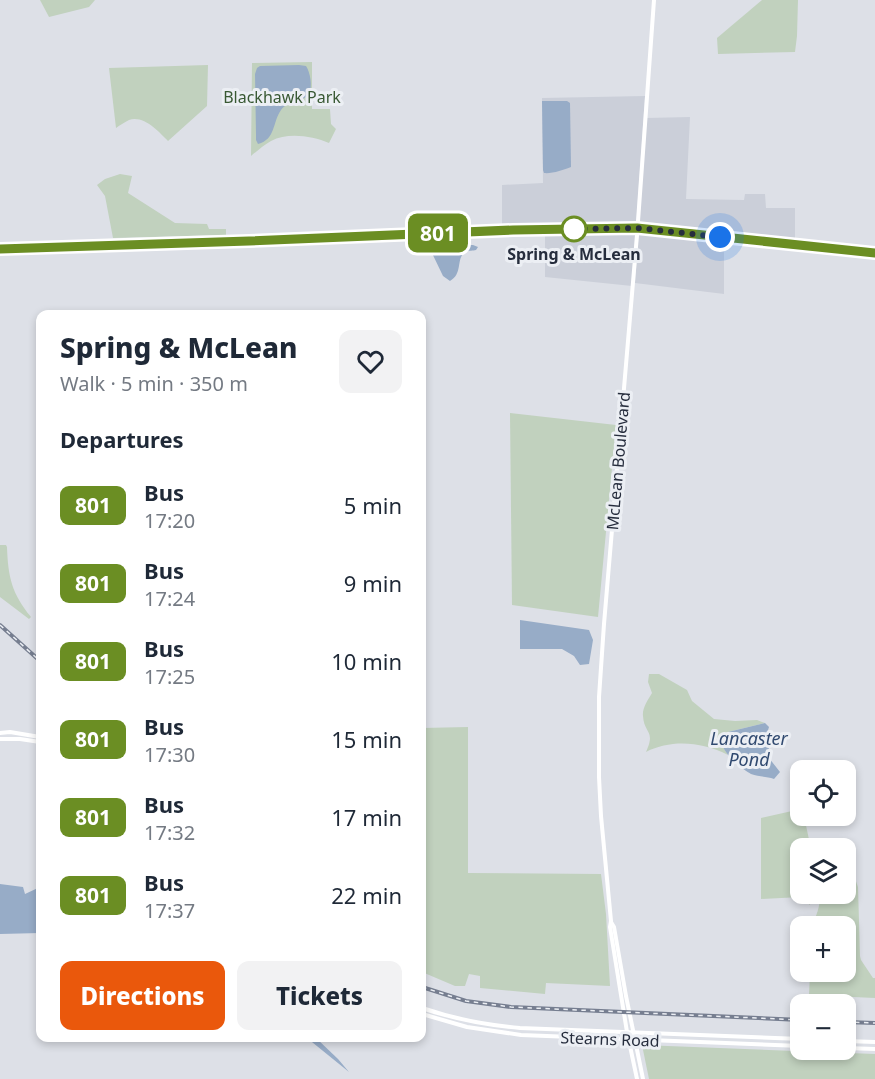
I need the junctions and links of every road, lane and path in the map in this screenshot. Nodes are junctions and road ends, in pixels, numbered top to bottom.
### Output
1 (654, 0) edge
2 (637, 228) junction
3 (0, 249) edge
4 (875, 253) edge
5 (0, 733) edge
6 (36, 735) edge
7 (0, 739) edge
8 (36, 741) edge
9 (611, 921) junction
10 (426, 1009) edge
11 (426, 1015) edge
12 (627, 1032) junction
13 (634, 1033) junction
14 (628, 1040) junction
15 (636, 1040) junction
16 (790, 1040) edge
17 (856, 1041) edge
18 (875, 1042) edge
19 (790, 1046) edge
20 (856, 1048) edge
21 (875, 1049) edge
22 (637, 1079) edge
23 (644, 1079) edge

1 - 2 main road, McLean Boulevard
2 - 3 main road
2 - 4 main road
2 - 9 main road, McLean Boulevard
5 - 6 main road
7 - 8 main road
9 - 12 main road, McLean Boulevard
9 - 13 main road, McLean Boulevard
10 - 12 main road, Stearns Road
11 - 14 main road, Stearns Road
12 - 13 main road, Stearns Road
12 - 14 main road, McLean Boulevard
13 - 15 main road, McLean Boulevard
13 - 16 main road, Stearns Road
14 - 15 main road, Stearns Road
14 - 22 main road, McLean Boulevard
15 - 19 main road, Stearns Road
15 - 23 main road, McLean Boulevard
17 - 18 main road
20 - 21 main road

